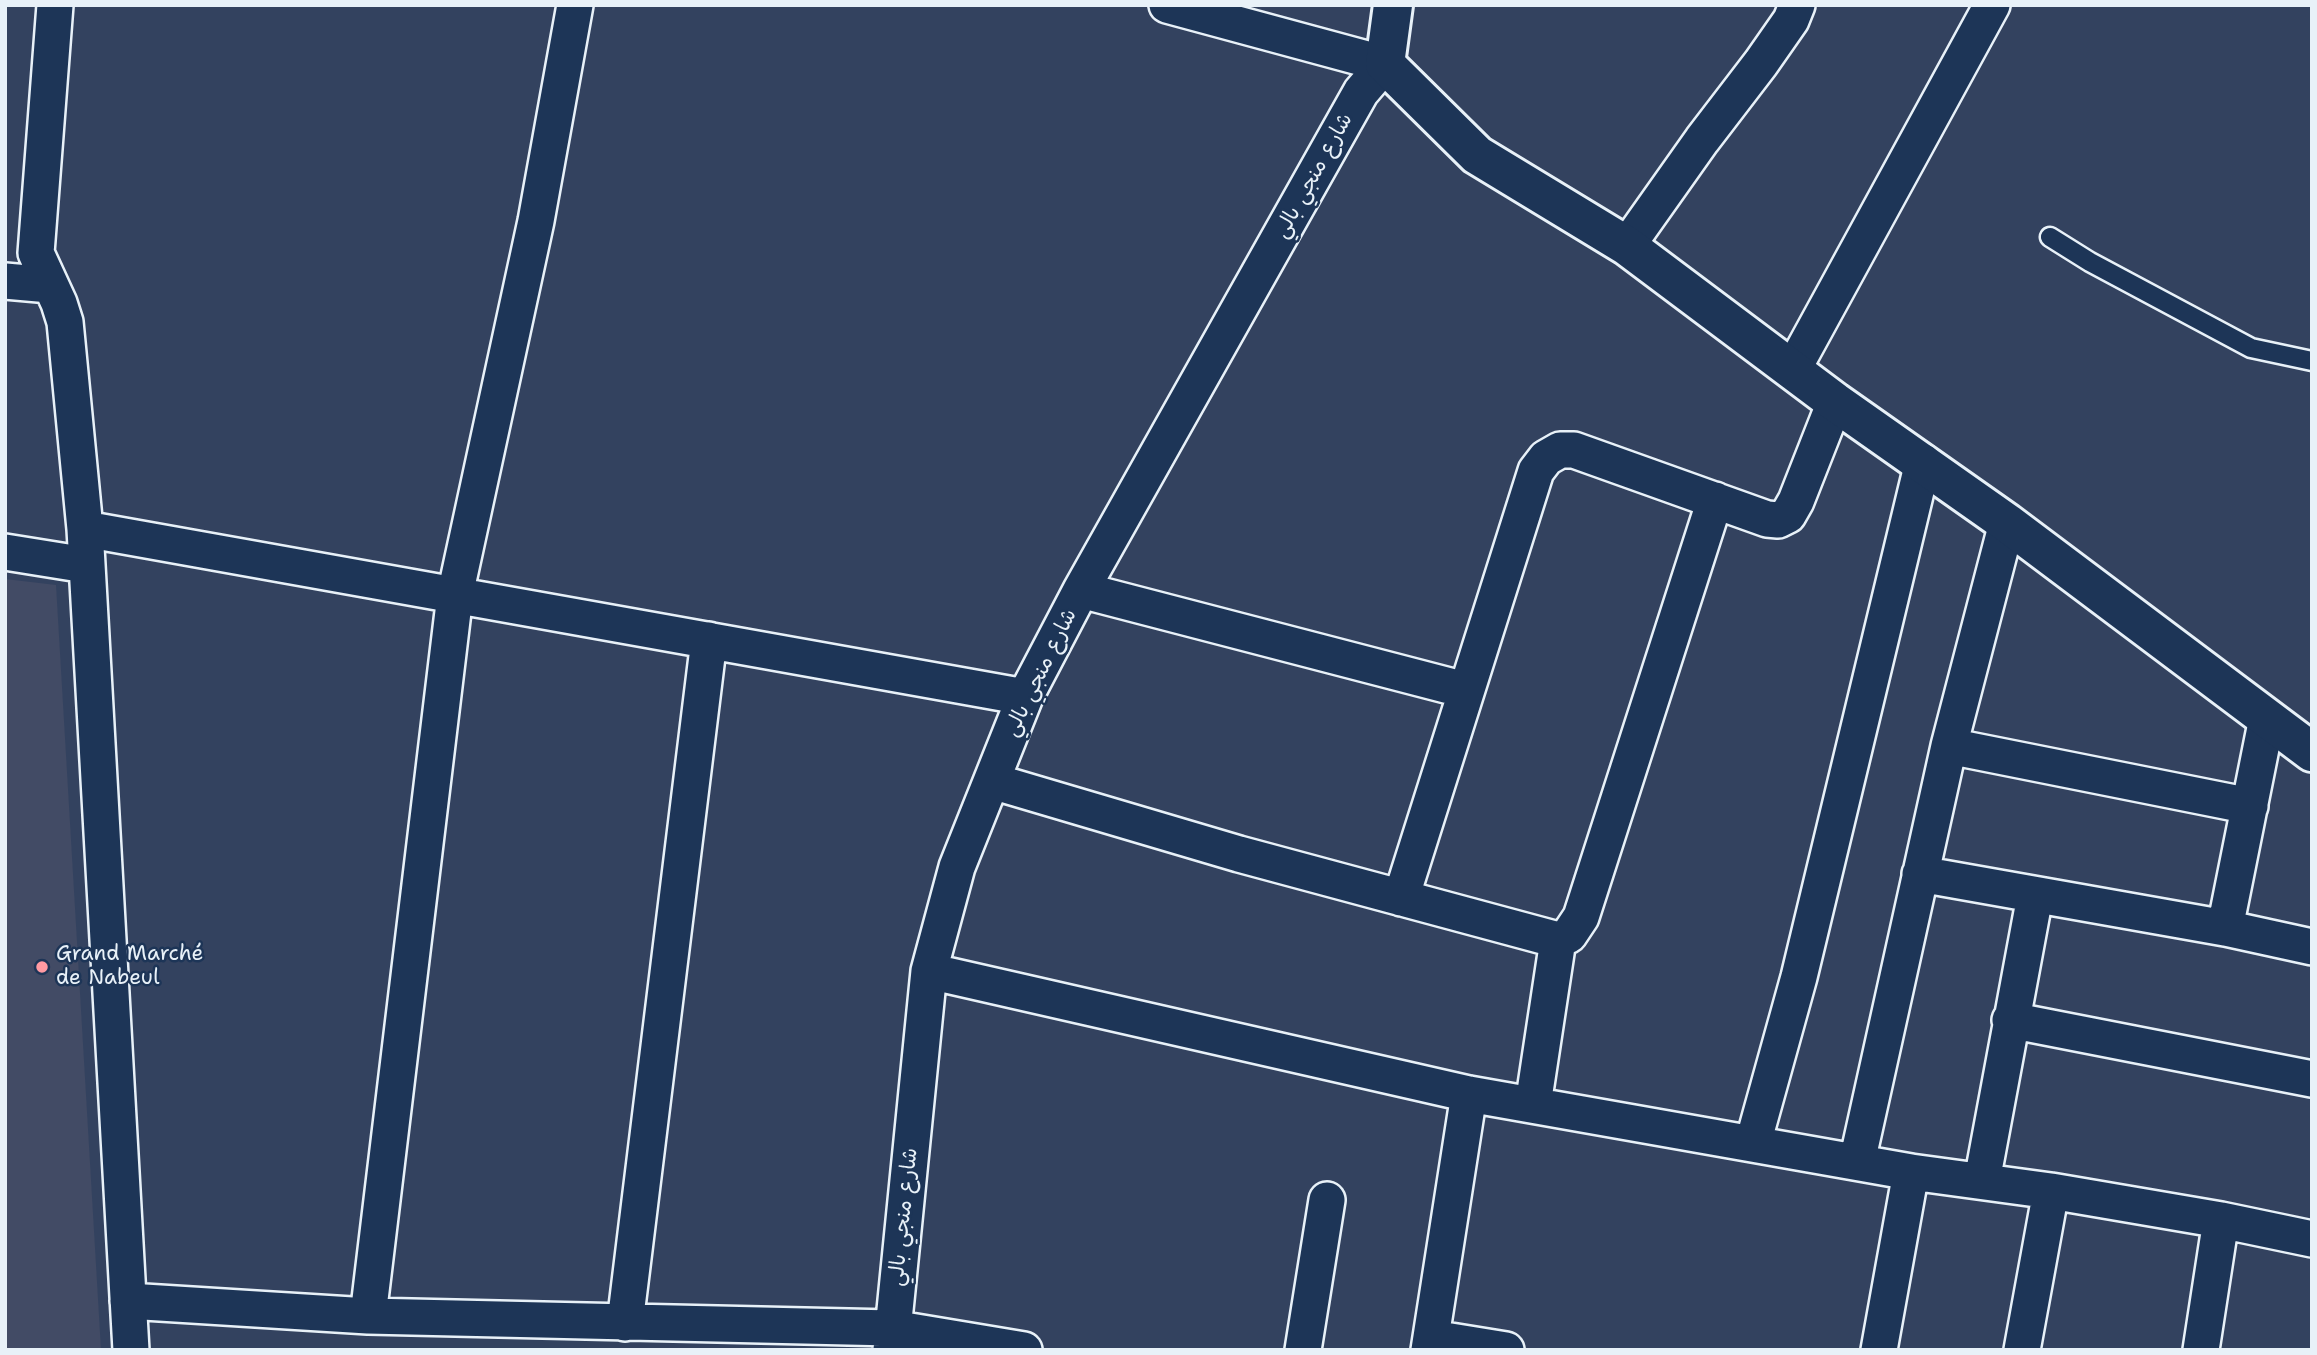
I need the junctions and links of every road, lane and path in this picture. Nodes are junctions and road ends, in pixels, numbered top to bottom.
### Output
1 (55, 5) edge
2 (575, 5) edge
3 (1167, 5) edge
4 (1393, 5) edge
5 (1797, 5) edge
6 (1992, 5) edge
7 (1385, 64) junction
8 (2050, 237) dead end
9 (1627, 246) junction
10 (5, 281) edge
11 (50, 285) junction
12 (2312, 361) edge
13 (1792, 371) junction
14 (1835, 402) junction
15 (1923, 462) junction
16 (1715, 500) junction
17 (2007, 523) junction
18 (85, 529) junction
19 (5, 552) edge
20 (86, 565) junction
21 (1081, 590) junction
22 (455, 595) junction
23 (709, 640) junction
24 (1465, 690) junction
25 (1025, 697) junction
26 (2267, 718) junction
27 (1949, 746) junction
28 (2312, 752) edge
29 (992, 781) junction
30 (2250, 806) junction
31 (1920, 874) junction
32 (2035, 896) junction
33 (1401, 898) junction
34 (2225, 928) junction
35 (1558, 940) junction
36 (2312, 947) edge
37 (929, 971) junction
38 (2010, 1020) junction
39 (2312, 1079) edge
40 (1469, 1094) junction
41 (1533, 1105) junction
42 (1753, 1143) junction
43 (1857, 1162) junction
44 (1910, 1172) junction
45 (1982, 1181) junction
46 (2051, 1191) junction
47 (1327, 1200) dead end
48 (2221, 1220) junction
49 (2312, 1239) edge
50 (128, 1301) junction
51 (368, 1315) junction
52 (625, 1323) junction
53 (892, 1339) edge
54 (1431, 1344) edge
55 (131, 1350) edge
56 (1024, 1350) edge
57 (1303, 1350) edge
58 (1506, 1350) edge
59 (1879, 1350) edge
60 (2022, 1350) edge
61 (2202, 1350) edge

1 - 11 street
2 - 22 street
3 - 7 street
4 - 7 street
5 - 9 street
6 - 13 street
7 - 9 street
7 - 21 street, شارع منجي بالي
8 - 12 lane
9 - 13 street
10 - 11 street
11 - 18 street
13 - 14 street
14 - 15 street
14 - 16 street
15 - 17 street
15 - 42 street
16 - 24 street
16 - 35 street
17 - 26 street
17 - 27 street
18 - 20 street
18 - 22 street
19 - 20 street
20 - 50 street
21 - 24 street
21 - 25 street, شارع منجي بالي
22 - 23 street
22 - 51 street
23 - 25 street
23 - 52 street
24 - 33 street
25 - 29 street, شارع منجي بالي
26 - 28 street
26 - 30 street
27 - 30 street
27 - 31 street
29 - 33 street
29 - 37 street, شارع منجي بالي
30 - 34 street
31 - 32 street
31 - 43 street
32 - 34 street
32 - 38 street
33 - 35 street
34 - 36 street
35 - 41 street
37 - 40 street
37 - 53 street, شارع منجي بالي
38 - 39 street
38 - 45 street
40 - 41 street
40 - 54 street
41 - 42 street
42 - 43 street
43 - 44 street
44 - 45 street
44 - 59 street
45 - 46 street
46 - 48 street
46 - 60 street
47 - 57 street
48 - 49 street
48 - 61 street
50 - 51 street
50 - 55 street
51 - 52 street
52 - 53 street
53 - 56 street
54 - 58 street

